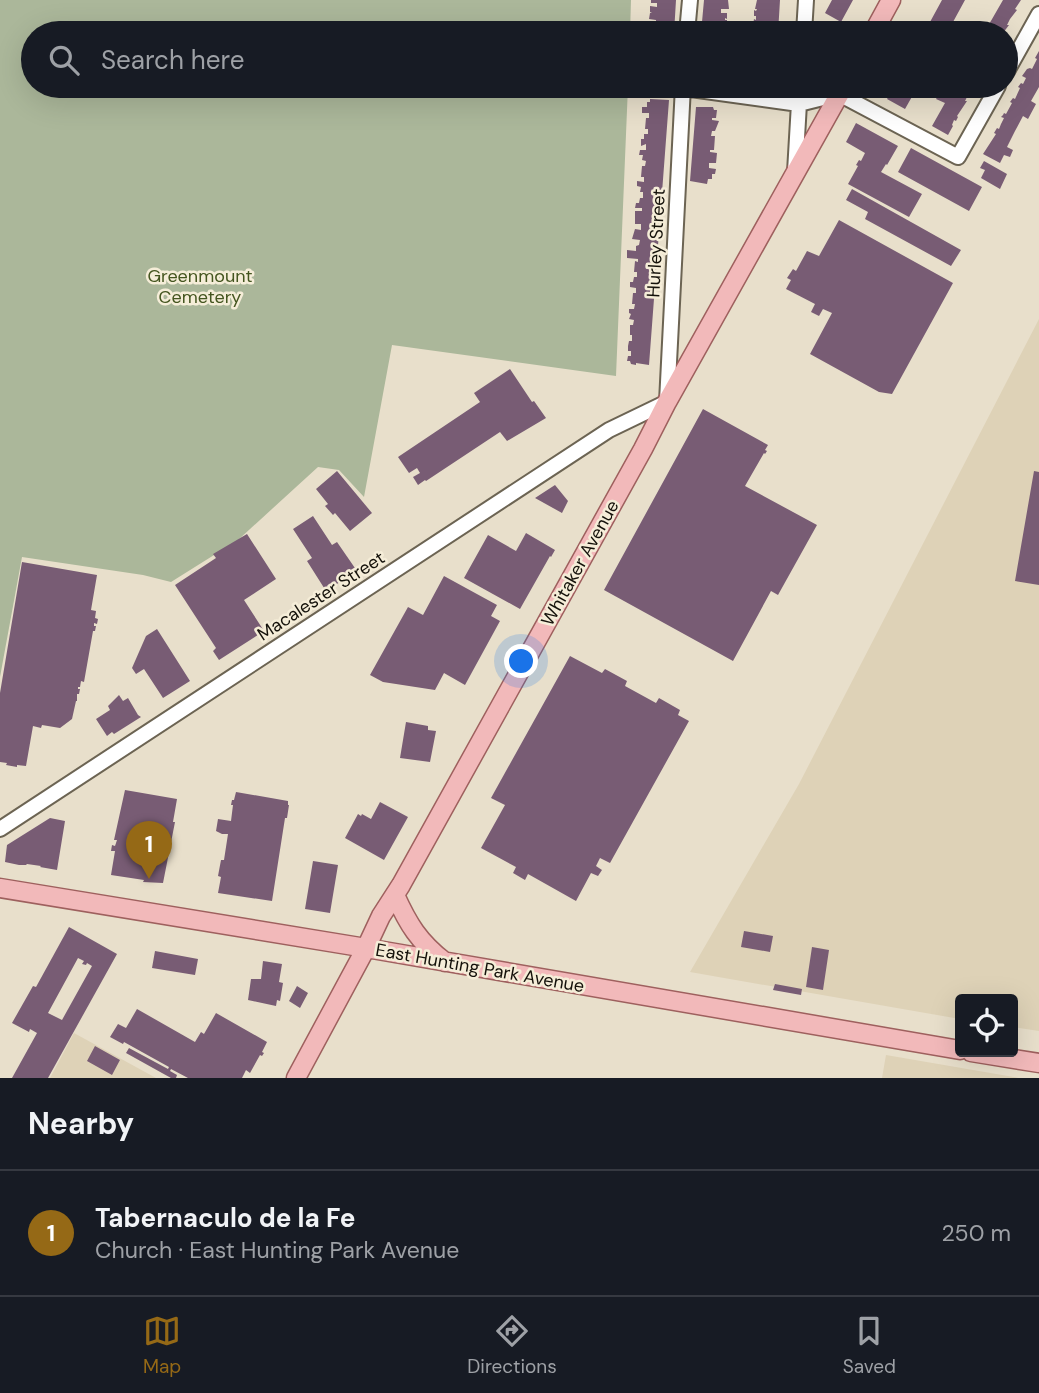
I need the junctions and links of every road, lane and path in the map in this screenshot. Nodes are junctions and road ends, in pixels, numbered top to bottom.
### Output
1 (690, 0) edge
2 (806, 0) edge
3 (891, 0) edge
4 (1039, 14) edge
5 (688, 21) edge
6 (805, 21) edge
7 (880, 21) edge
8 (1018, 52) edge
9 (678, 98) edge
10 (759, 98) edge
11 (799, 98) edge
12 (817, 98) edge
13 (836, 98) edge
14 (855, 98) edge
15 (991, 98) edge
16 (799, 104) junction
17 (794, 173) junction
18 (667, 402) junction
19 (0, 830) edge
20 (0, 888) edge
21 (395, 895) junction
22 (366, 948) junction
23 (445, 962) junction
24 (955, 1049) edge
25 (1002, 1057) edge
26 (1039, 1063) edge
27 (296, 1078) edge

1 - 5 street
2 - 6 street
3 - 7 main road
4 - 8 street
9 - 18 street, Hurley Street
10 - 16 street
11 - 16 street
12 - 16 street
13 - 17 main road, Whitaker Avenue
14 - 15 street
16 - 17 street
17 - 18 main road, Whitaker Avenue
18 - 19 street, Macalester Street
18 - 21 main road, Whitaker Avenue
20 - 22 main road, East Hunting Park Avenue
21 - 22 main road, Whitaker Avenue
21 - 23 main road
22 - 23 main road, East Hunting Park Avenue
22 - 27 main road, Whitaker Avenue
23 - 24 main road, East Hunting Park Avenue
25 - 26 main road

